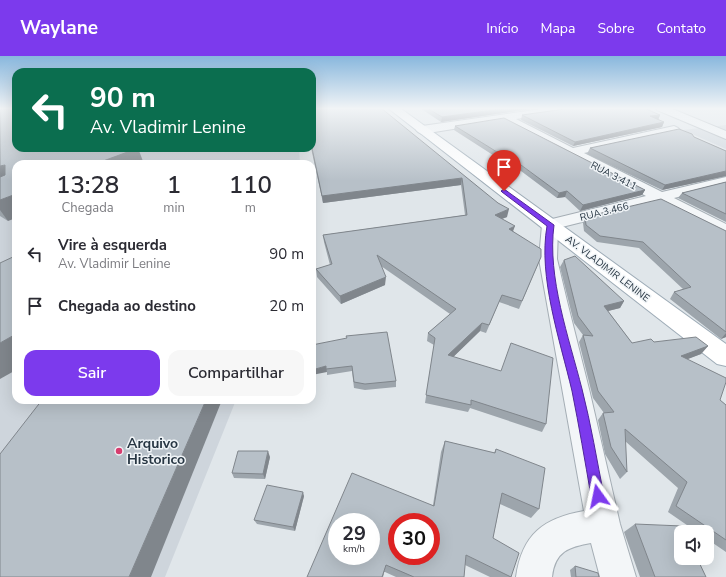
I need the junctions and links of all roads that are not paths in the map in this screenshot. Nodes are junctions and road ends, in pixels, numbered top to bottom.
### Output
1 (425, 132) edge
2 (532, 132) edge
3 (673, 132) edge
4 (570, 152) junction
5 (726, 181) edge
6 (658, 197) junction
7 (550, 225) junction
8 (726, 231) edge
9 (726, 357) edge
10 (603, 524) junction
11 (534, 577) edge
12 (618, 577) edge

1 - 7 main road, AV. VLADIMIR LENINE
2 - 4 street, RUA 3.411
3 - 4 street
4 - 6 street, RUA 3.411
5 - 6 street, RUA 3.466
6 - 7 street, RUA 3.466
6 - 8 street, RUA 3.411
7 - 9 main road, AV. VLADIMIR LENINE
7 - 10 street
10 - 11 street
10 - 12 street

